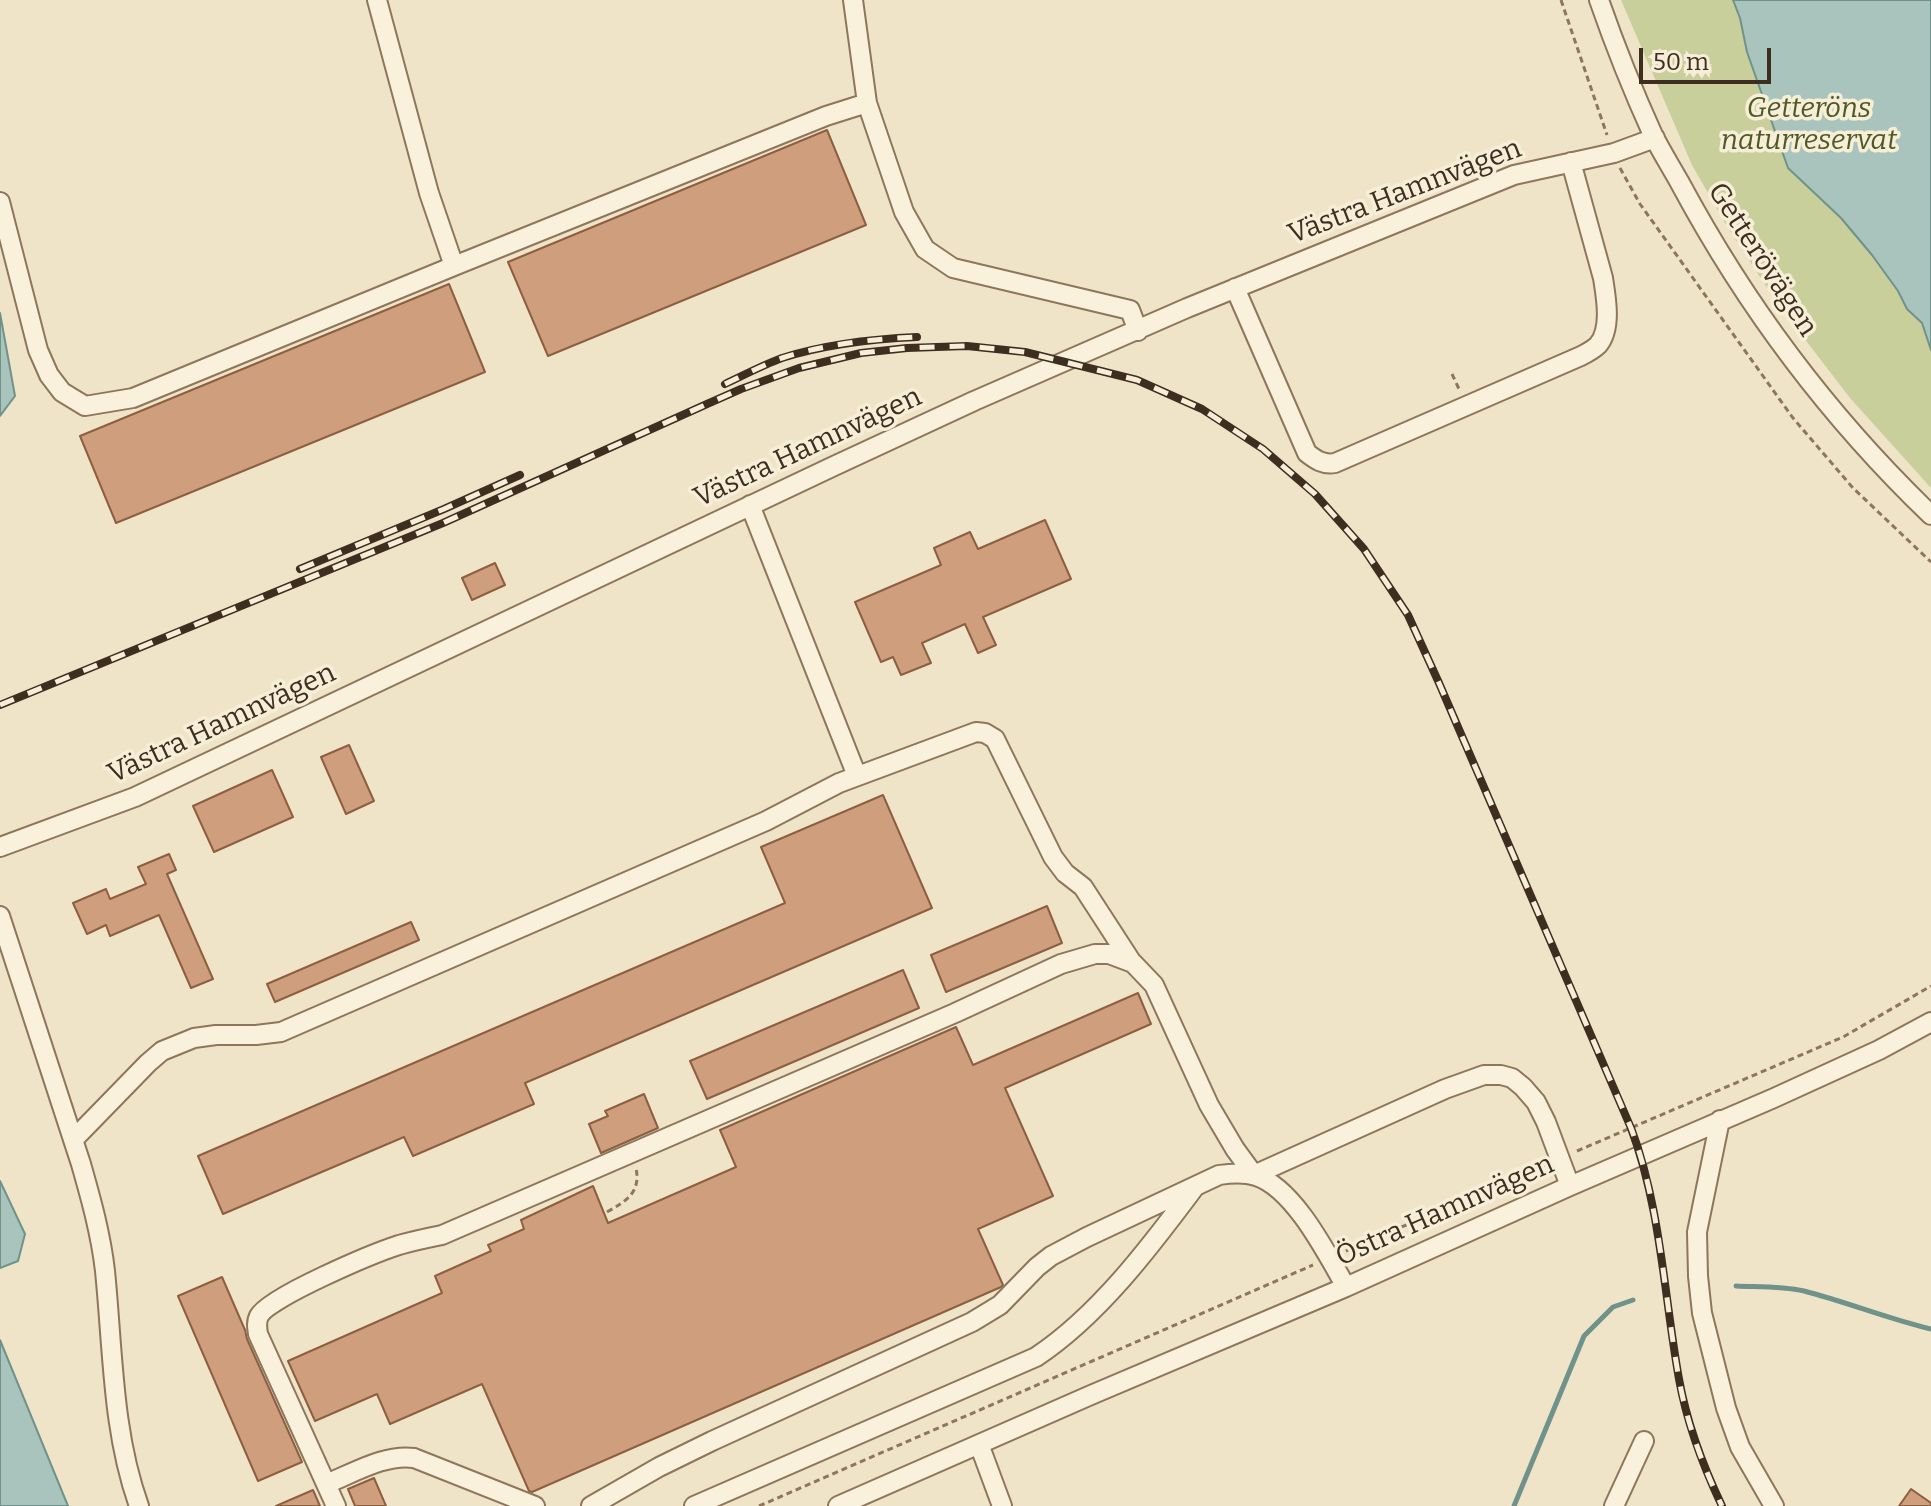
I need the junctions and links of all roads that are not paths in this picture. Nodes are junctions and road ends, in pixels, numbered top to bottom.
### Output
1 (377, 0) edge
2 (853, 0) edge
3 (1599, 0) edge
4 (867, 103) junction
5 (1655, 138) junction
6 (1571, 162) junction
7 (0, 202) edge
8 (454, 266) junction
9 (1235, 288) junction
10 (1138, 331) junction
11 (750, 505) junction
12 (1931, 515) edge
13 (857, 776) junction
14 (0, 847) edge
15 (0, 916) edge
16 (1133, 963) junction
17 (1929, 1030) edge
18 (1720, 1120) junction
19 (73, 1140) junction
20 (1254, 1175) junction
21 (1196, 1185) junction
22 (1570, 1186) junction
23 (1346, 1287) junction
24 (1644, 1441) dead end
25 (979, 1444) junction
26 (326, 1484) junction
27 (139, 1506) edge
28 (336, 1506) edge
29 (535, 1506) edge
30 (591, 1506) edge
31 (694, 1506) edge
32 (838, 1506) edge
33 (1002, 1506) edge
34 (1614, 1506) edge
35 (1774, 1506) edge

1 - 8 street
2 - 4 street
3 - 5 street, Getterövägen
4 - 8 street
4 - 10 street
5 - 6 street, Västra Hamnvägen
5 - 12 street, Getterövägen
6 - 9 street, Västra Hamnvägen
6 - 9 street
7 - 8 street
9 - 10 street, Västra Hamnvägen
10 - 11 street, Västra Hamnvägen
11 - 13 street
11 - 14 street, Västra Hamnvägen
13 - 16 street
13 - 19 street
15 - 19 street
16 - 20 street
16 - 26 street
17 - 18 street, Östra Hamnvägen
18 - 22 street, Östra Hamnvägen
18 - 35 street
19 - 27 street
20 - 21 street
20 - 22 street
20 - 23 street
21 - 30 street
21 - 31 street
22 - 23 street, Östra Hamnvägen
23 - 25 street, Östra Hamnvägen
24 - 34 street
25 - 32 street, Östra Hamnvägen
25 - 33 street
26 - 28 street
26 - 29 street

